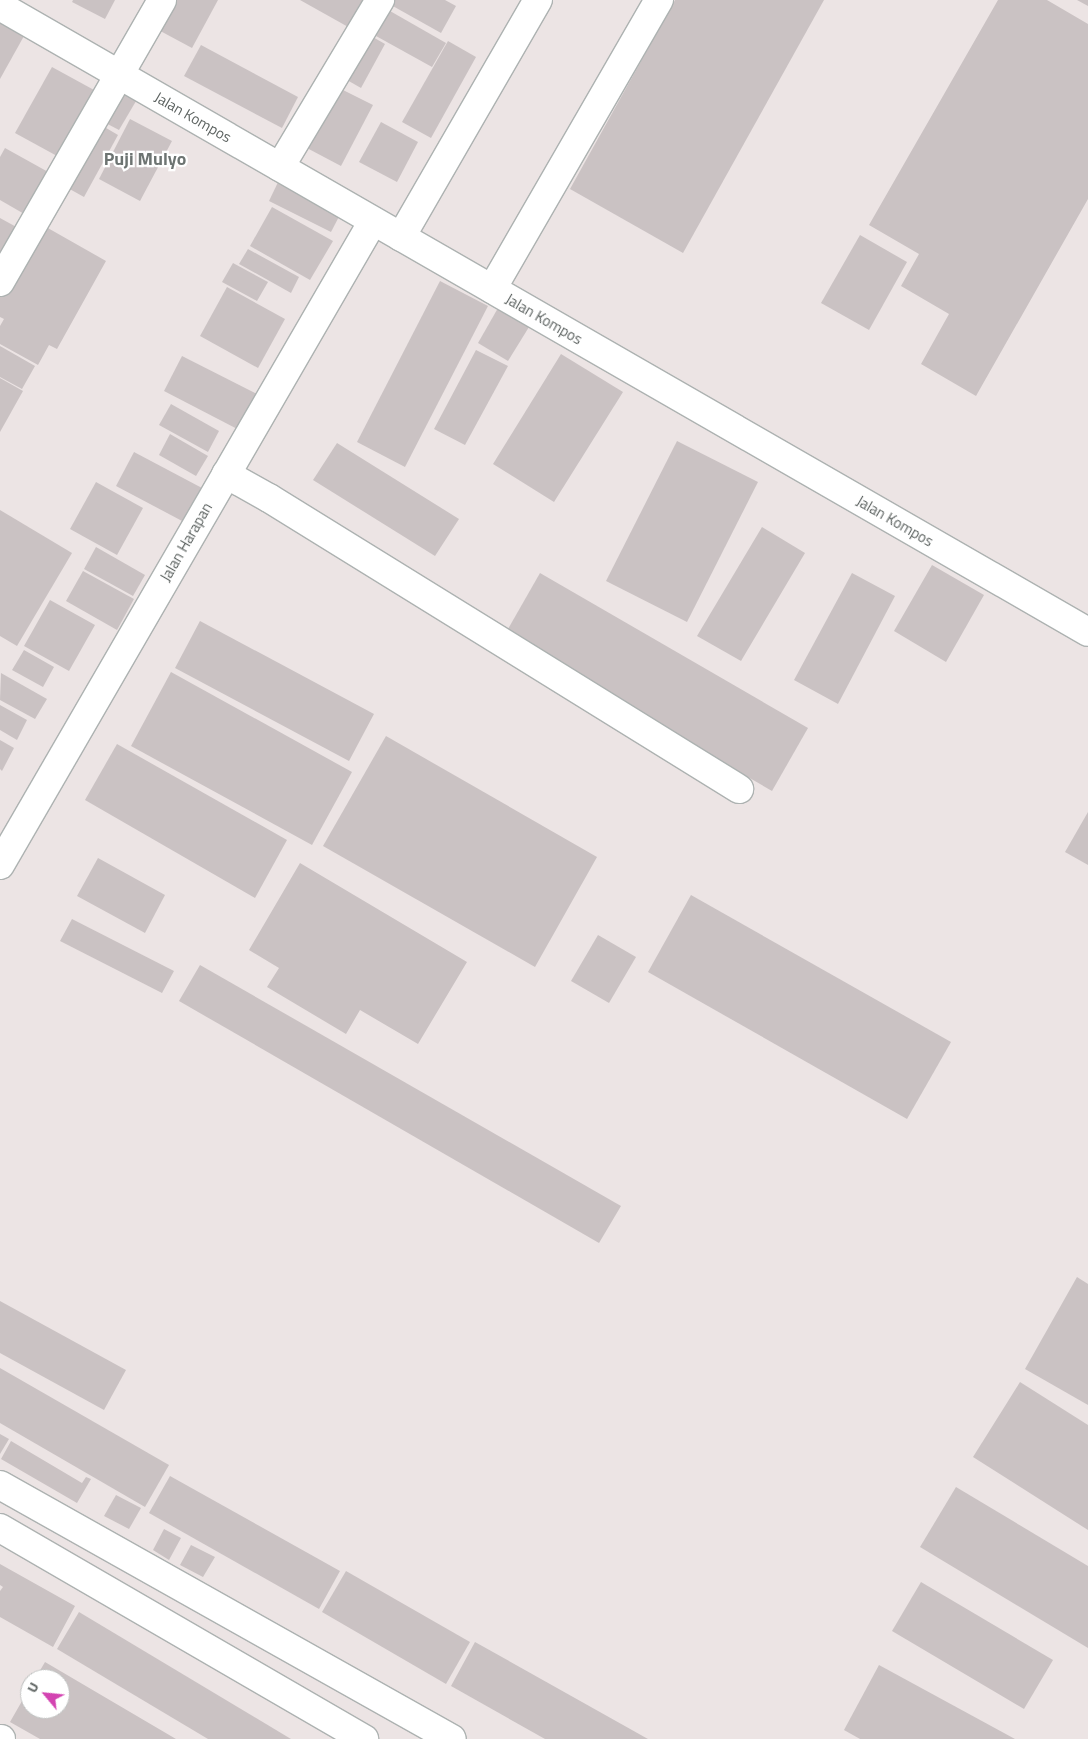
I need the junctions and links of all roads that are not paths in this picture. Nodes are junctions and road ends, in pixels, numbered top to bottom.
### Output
1 (162, 0) edge
2 (380, 0) edge
3 (538, 0) edge
4 (659, 0) edge
5 (0, 6) edge
6 (119, 75) junction
7 (280, 167) junction
8 (373, 220) junction
9 (401, 237) junction
10 (0, 282) edge
11 (492, 289) junction
12 (226, 474) junction
13 (1088, 632) edge
14 (739, 789) dead end
15 (0, 864) edge
16 (0, 1485) edge
17 (0, 1528) edge
18 (164, 1576) junction
19 (148, 1614) junction
20 (364, 1739) edge
21 (452, 1739) edge

1 - 6 street
2 - 7 street
3 - 9 street
4 - 11 street
5 - 6 street, Jalan Kompos
6 - 7 street, Jalan Kompos
6 - 10 street
7 - 8 street, Jalan Kompos
8 - 9 street, Jalan Kompos
8 - 12 street, Jalan Harapan
9 - 11 street, Jalan Kompos
11 - 13 street, Jalan Kompos
12 - 14 street
12 - 15 street, Jalan Harapan
16 - 18 street
17 - 19 street
18 - 19 street
18 - 21 street
19 - 20 street

